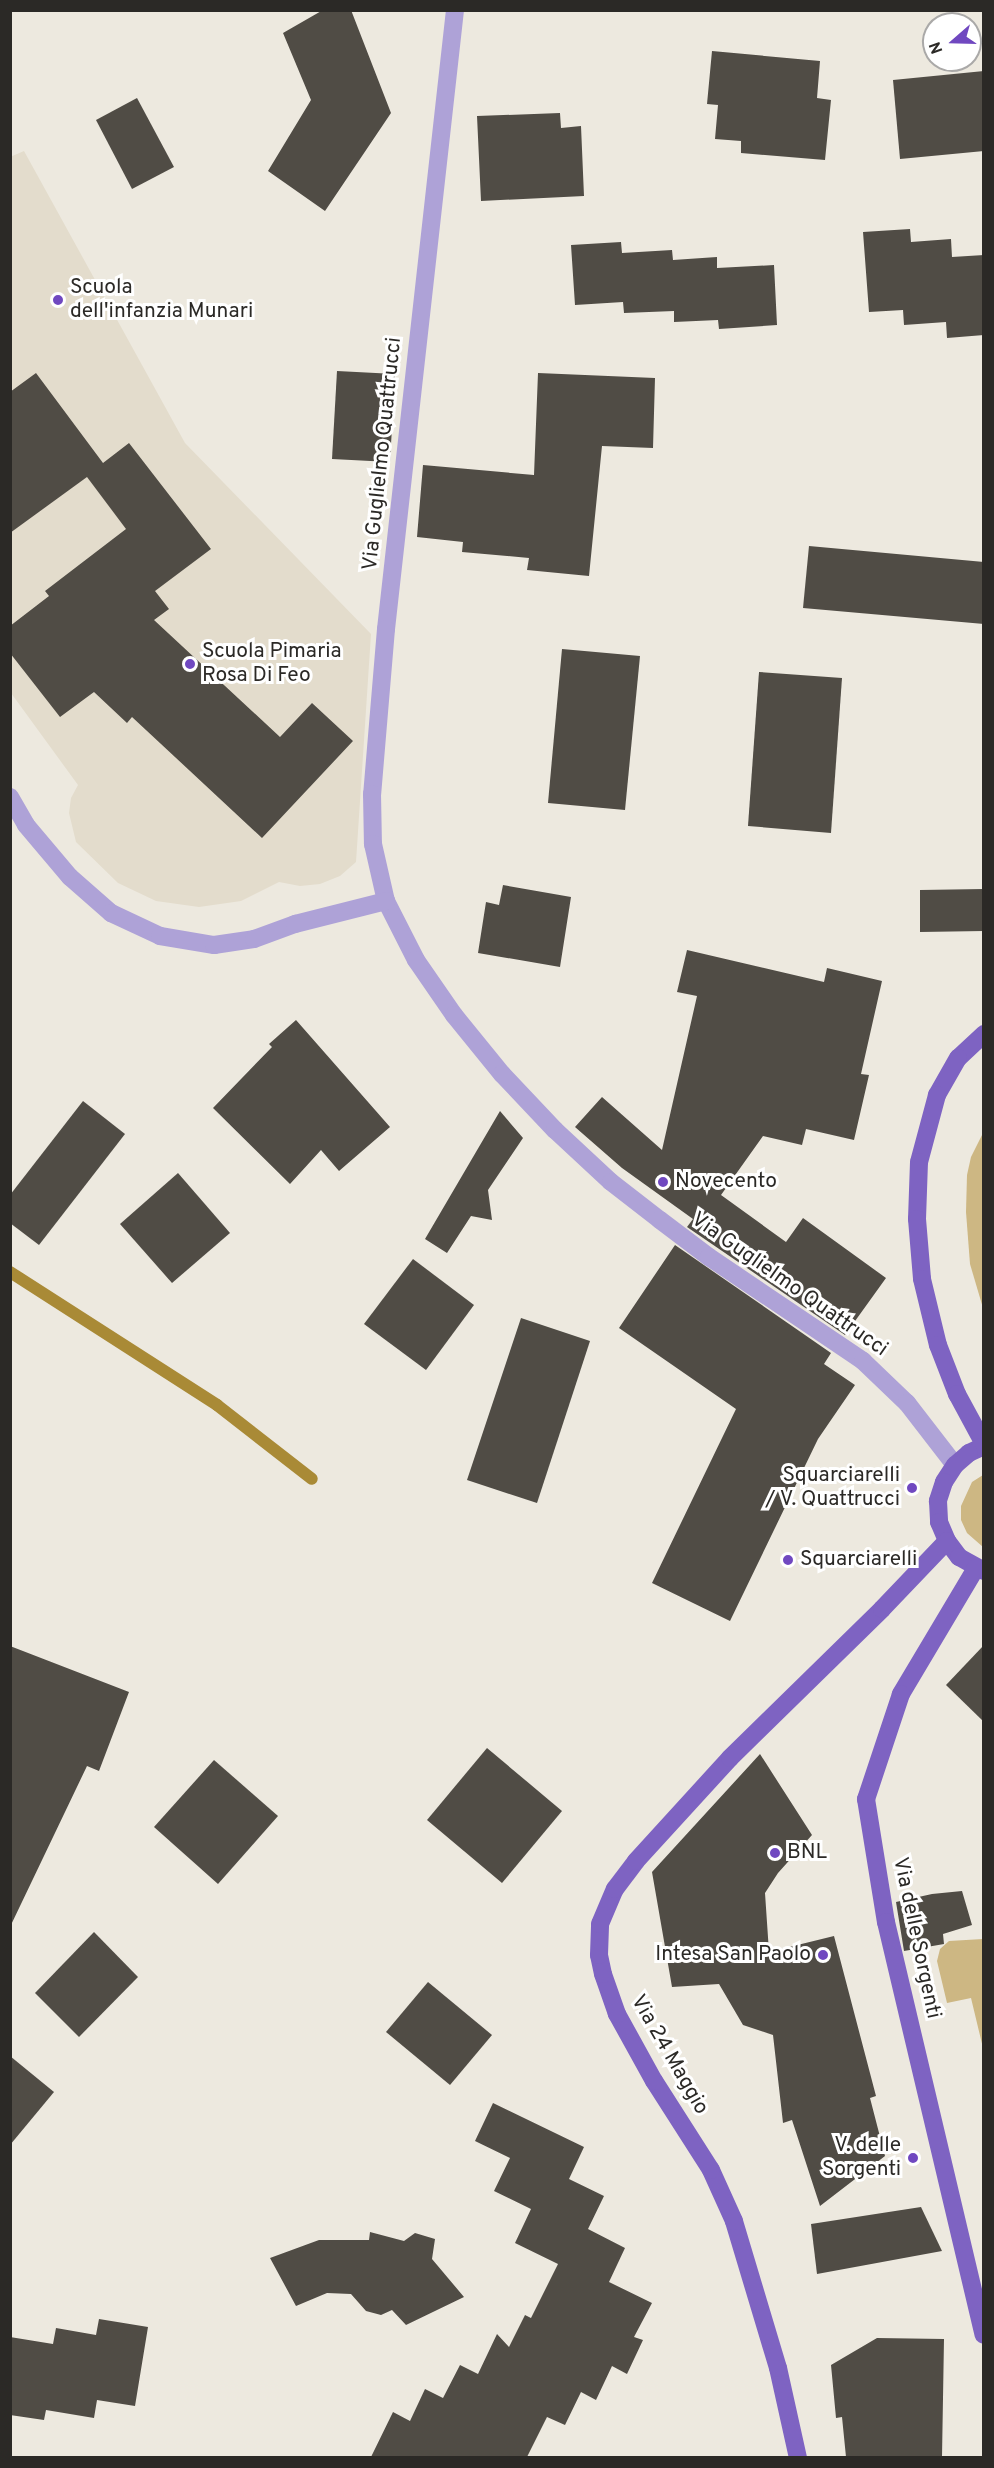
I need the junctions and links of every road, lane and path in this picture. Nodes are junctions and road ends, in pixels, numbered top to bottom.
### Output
1 (455, 10) edge
2 (10, 797) edge
3 (386, 901) junction
4 (984, 1034) edge
5 (984, 1445) edge
6 (955, 1465) junction
7 (946, 1541) junction
8 (980, 1570) edge
9 (984, 2335) edge
10 (798, 2457) edge

1 - 3 street, Via Guglielmo Quattrucci
2 - 3 street
3 - 6 street, Via Guglielmo Quattrucci
4 - 5 main road
5 - 6 main road
6 - 7 main road
7 - 8 main road
7 - 10 main road, Via 24 Maggio
8 - 9 main road, Via delle Sorgenti

